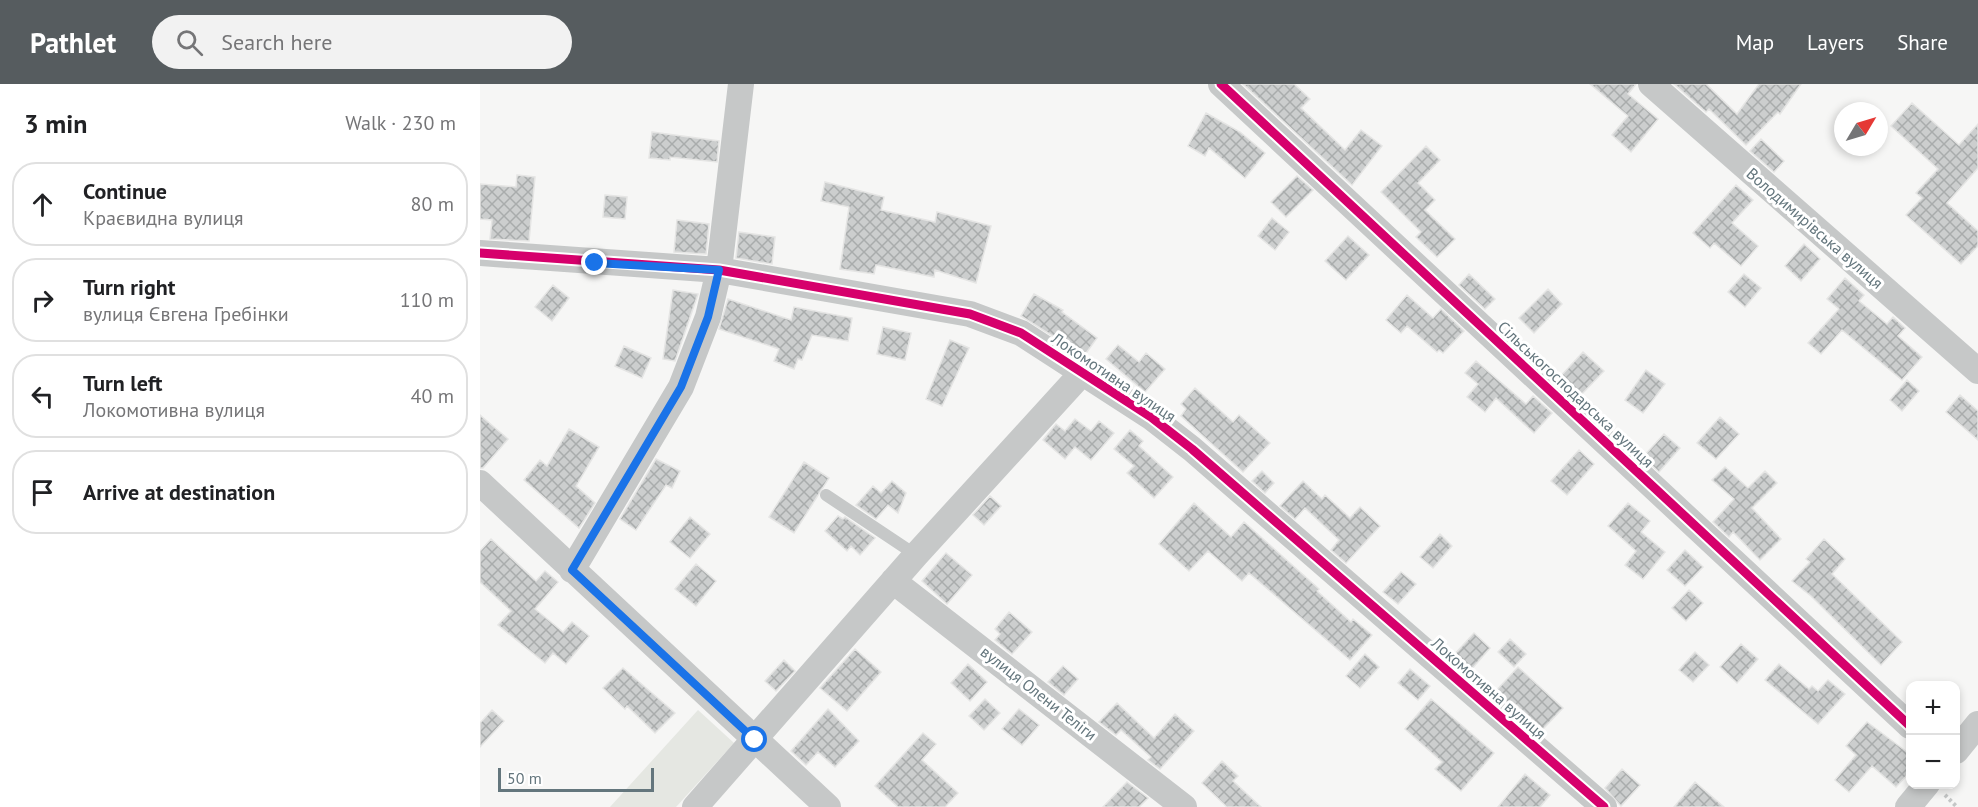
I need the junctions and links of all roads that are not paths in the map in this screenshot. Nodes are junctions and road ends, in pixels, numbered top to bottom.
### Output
1 (741, 84) edge
2 (1221, 84) edge
3 (1651, 84) edge
4 (480, 253) edge
5 (719, 270) junction
6 (1978, 371) edge
7 (1083, 372) junction
8 (480, 483) edge
9 (826, 495) dead end
10 (916, 555) junction
11 (572, 570) junction
12 (893, 581) junction
13 (1906, 721) edge
14 (1978, 724) edge
15 (755, 740) junction
16 (1960, 746) edge
17 (1923, 789) edge
18 (695, 807) edge
19 (828, 807) edge
20 (1184, 807) edge
21 (1604, 807) edge
22 (1908, 807) edge

1 - 5 street
2 - 13 street, Сільськогосподарська вулиця
3 - 6 street, Володимирівська вулиця
4 - 5 street, Локомотивна вулиця
5 - 7 street, Локомотивна вулиця
5 - 11 street
7 - 10 street
7 - 21 street, Локомотивна вулиця
8 - 11 street
9 - 10 lane
10 - 12 street
11 - 15 street
12 - 15 street
12 - 20 street, вулиця Олени Теліги
14 - 16 street
15 - 18 street
15 - 19 street
17 - 22 street

